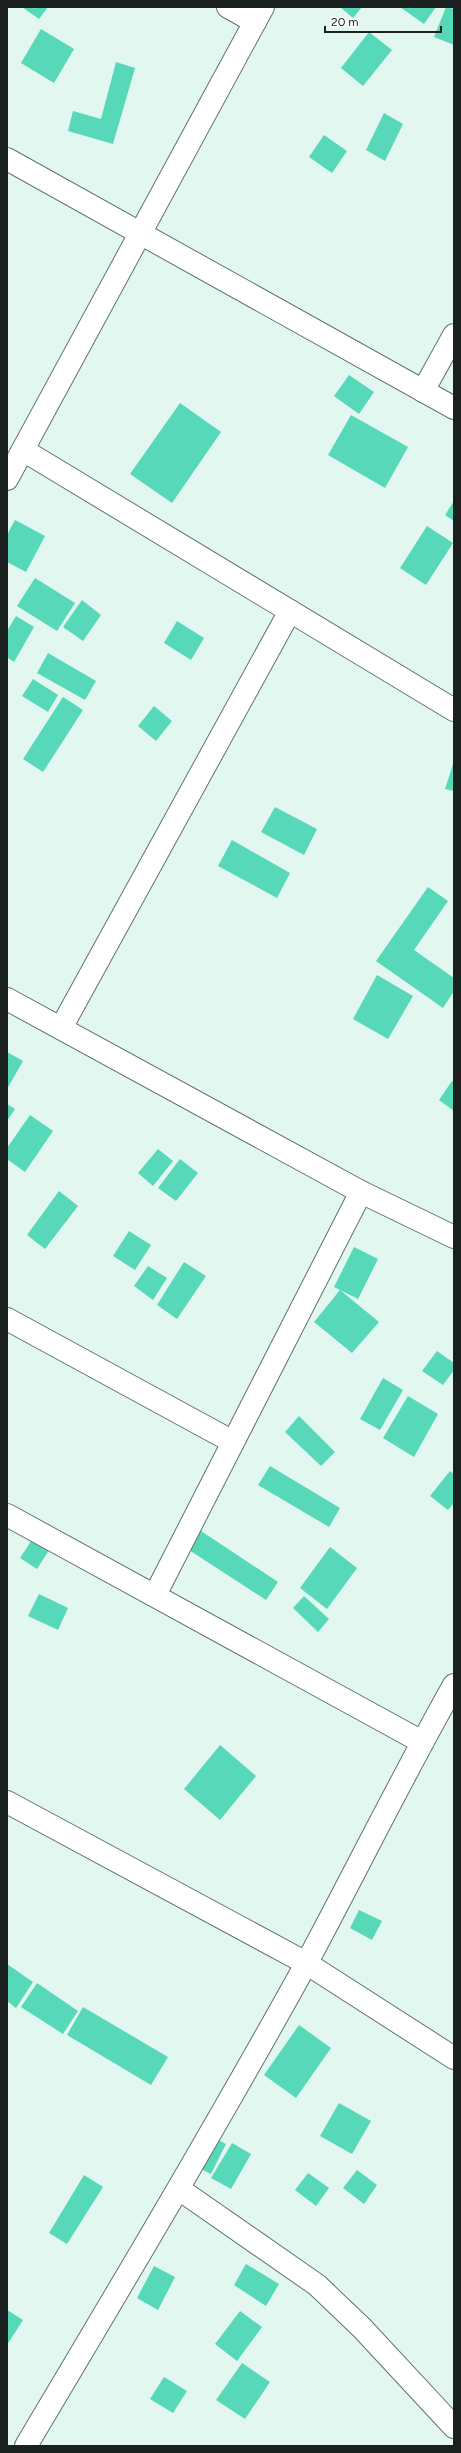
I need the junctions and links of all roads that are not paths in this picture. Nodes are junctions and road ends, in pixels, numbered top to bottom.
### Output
1 (228, 7) edge
2 (259, 14) edge
3 (7, 159) edge
4 (140, 232) junction
5 (454, 335) edge
6 (423, 391) junction
7 (454, 408) edge
8 (23, 450) junction
9 (7, 479) edge
10 (290, 611) junction
11 (454, 710) edge
12 (7, 999) edge
13 (61, 1028) junction
14 (361, 1192) junction
15 (454, 1238) edge
16 (7, 1319) edge
17 (232, 1442) junction
18 (7, 1515) edge
19 (155, 1595) junction
20 (454, 1685) edge
21 (422, 1742) junction
22 (7, 1802) edge
23 (306, 1963) junction
24 (454, 2058) edge
25 (179, 2189) junction
26 (454, 2427) edge
27 (26, 2446) edge

1 - 2 street
2 - 4 street
3 - 4 street
4 - 6 street
4 - 8 street
5 - 6 street
6 - 7 street
8 - 9 street
8 - 10 street
10 - 11 street
10 - 13 street
12 - 13 street
13 - 14 street
14 - 15 street
14 - 17 street
16 - 17 street
17 - 19 street
18 - 19 street
19 - 21 street
20 - 21 street
21 - 23 street
22 - 23 street
23 - 24 street
23 - 25 street
25 - 26 street
25 - 27 street

